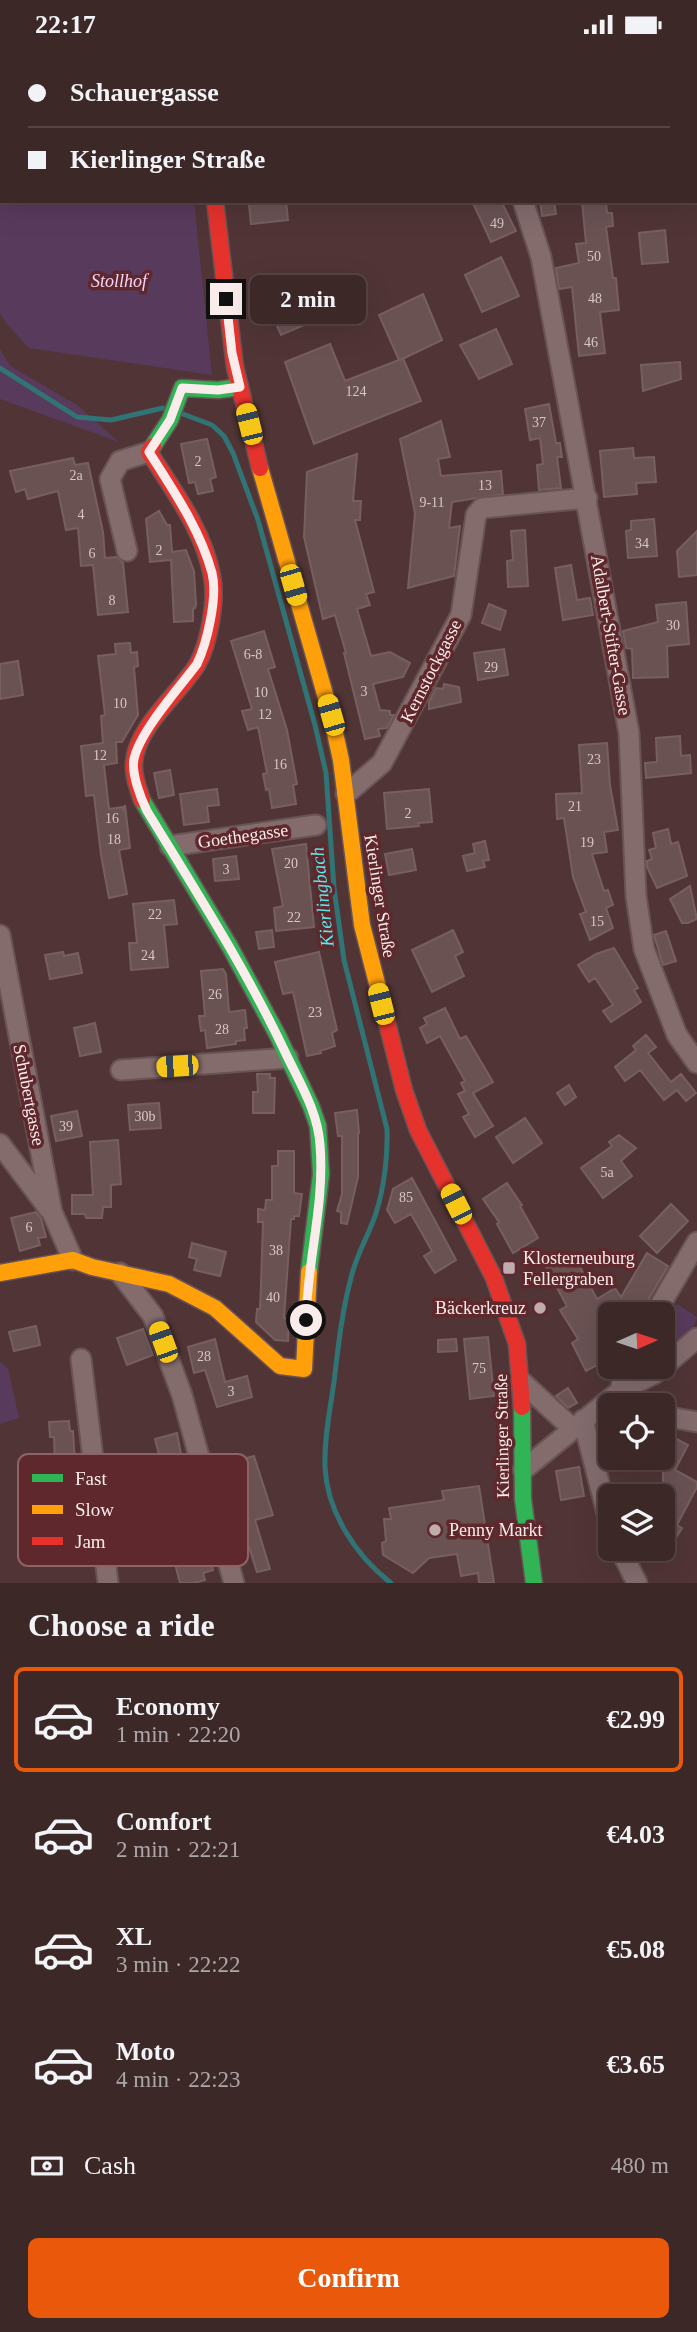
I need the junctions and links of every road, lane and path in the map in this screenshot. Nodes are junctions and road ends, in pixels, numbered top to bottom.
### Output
1 (215, 203) edge
2 (524, 203) edge
3 (240, 387) junction
4 (149, 452) junction
5 (587, 498) junction
6 (127, 551) dead end
7 (346, 794) junction
8 (316, 825) dead end
9 (170, 846) junction
10 (0, 935) edge
11 (288, 1058) junction
12 (697, 1063) edge
13 (121, 1070) dead end
14 (0, 1144) edge
15 (52, 1212) junction
16 (697, 1242) edge
17 (73, 1260) junction
18 (0, 1273) edge
19 (120, 1273) junction
20 (662, 1302) edge
21 (697, 1338) edge
22 (676, 1356) edge
23 (80, 1359) dead end
24 (623, 1379) edge
25 (644, 1379) edge
26 (522, 1382) junction
27 (620, 1391) junction
28 (590, 1418) edge
29 (675, 1418) edge
30 (697, 1422) edge
31 (92, 1454) edge
32 (198, 1454) edge
33 (523, 1470) junction
34 (602, 1484) edge
35 (626, 1561) edge
36 (229, 1566) edge
37 (234, 1583) edge
38 (534, 1583) edge
39 (636, 1583) edge

1 - 3 street, Kierlinger Straße
2 - 5 street, Adalbert-Stifter-Gasse
3 - 4 street
3 - 7 street, Kierlinger Straße
4 - 6 street
4 - 9 street
5 - 7 street, Kernstockgasse
5 - 12 street, Adalbert-Stifter-Gasse
7 - 26 street, Kierlinger Straße
8 - 9 street, Goethegasse
9 - 11 street
10 - 15 street, Schubertgasse
11 - 13 street
11 - 19 street
14 - 15 street, Schubertgasse
15 - 17 street, Schubertgasse
16 - 20 street
17 - 18 street
17 - 19 street
19 - 32 street
21 - 22 street
23 - 31 street
24 - 27 street
25 - 27 street
26 - 28 street
26 - 33 street, Kierlinger Straße
27 - 28 street
28 - 33 street
28 - 34 street
29 - 30 street
33 - 38 street, Kierlinger Straße
35 - 39 street
36 - 37 street

